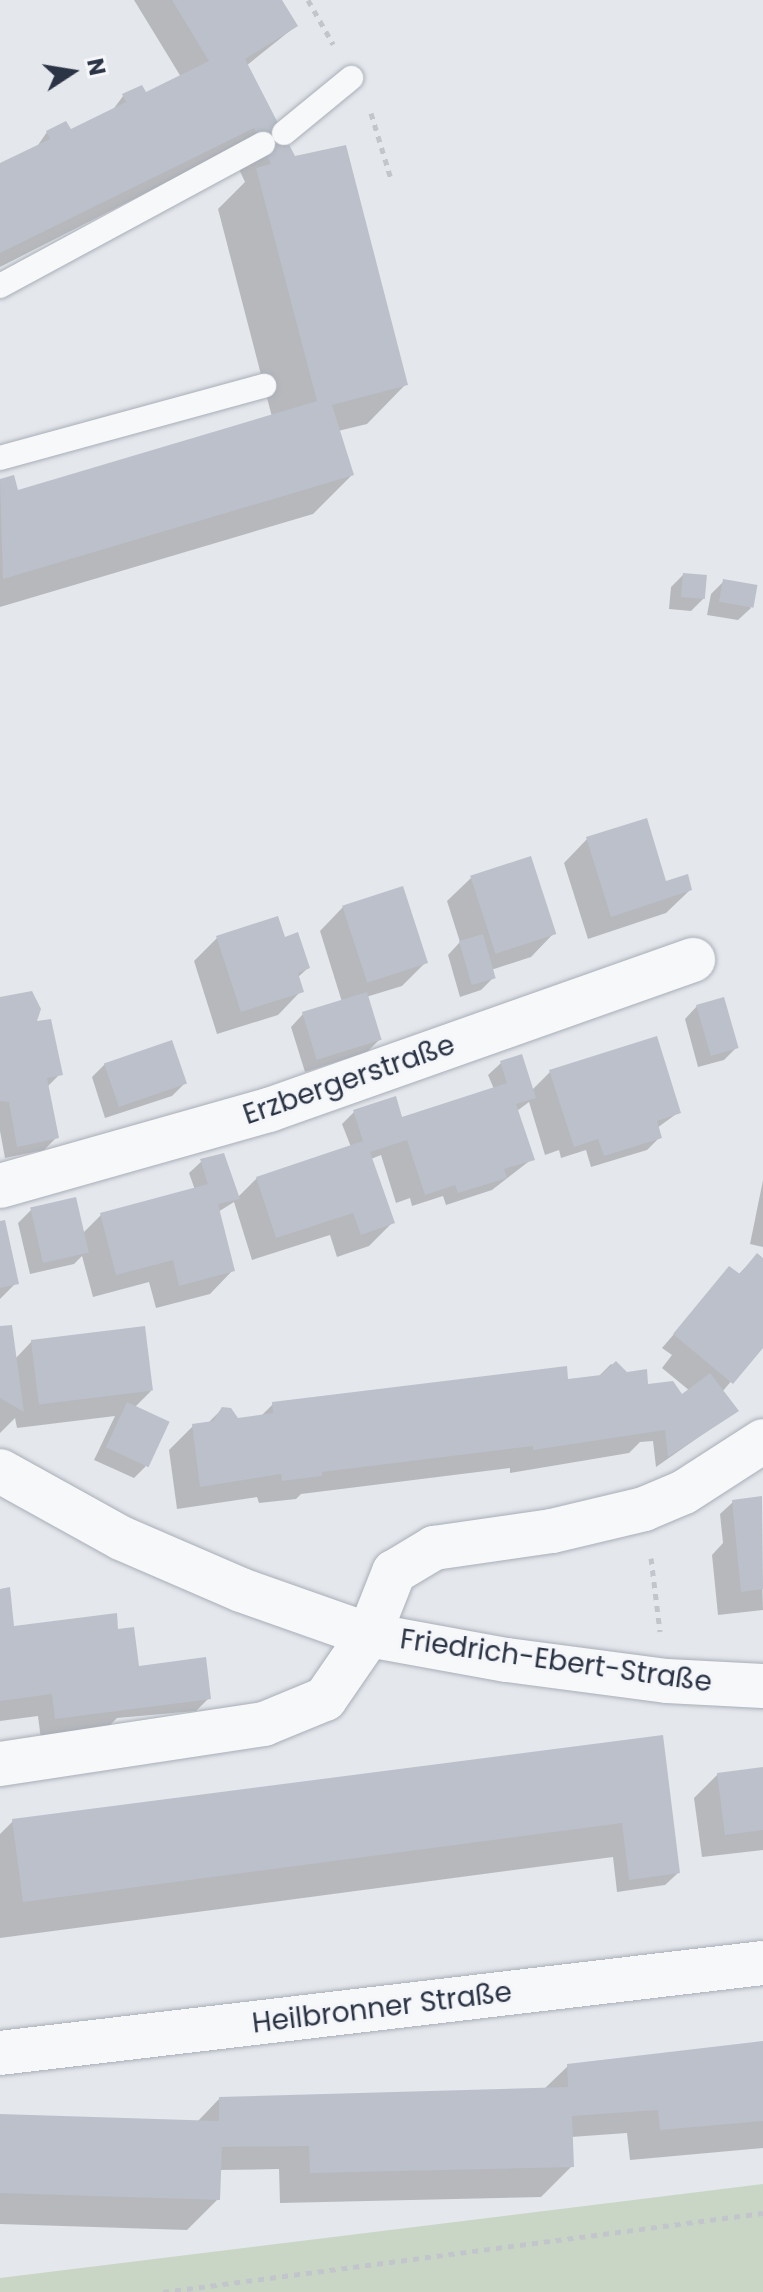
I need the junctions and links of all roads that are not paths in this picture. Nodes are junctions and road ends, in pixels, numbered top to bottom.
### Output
1 (351, 78) dead end
2 (0, 286) edge
3 (264, 386) dead end
4 (0, 458) edge
5 (693, 960) dead end
6 (0, 1186) edge
7 (763, 1441) edge
8 (0, 1471) edge
9 (369, 1635) junction
10 (763, 1686) edge
11 (0, 1764) edge
12 (763, 1963) edge
13 (0, 2053) edge

1 - 2 lane
3 - 4 lane
5 - 6 street, Erzbergerstraße
7 - 9 street
8 - 9 street, Friedrich-Ebert-Straße
9 - 10 street, Friedrich-Ebert-Straße
9 - 11 street
12 - 13 street, Heilbronner Straße

